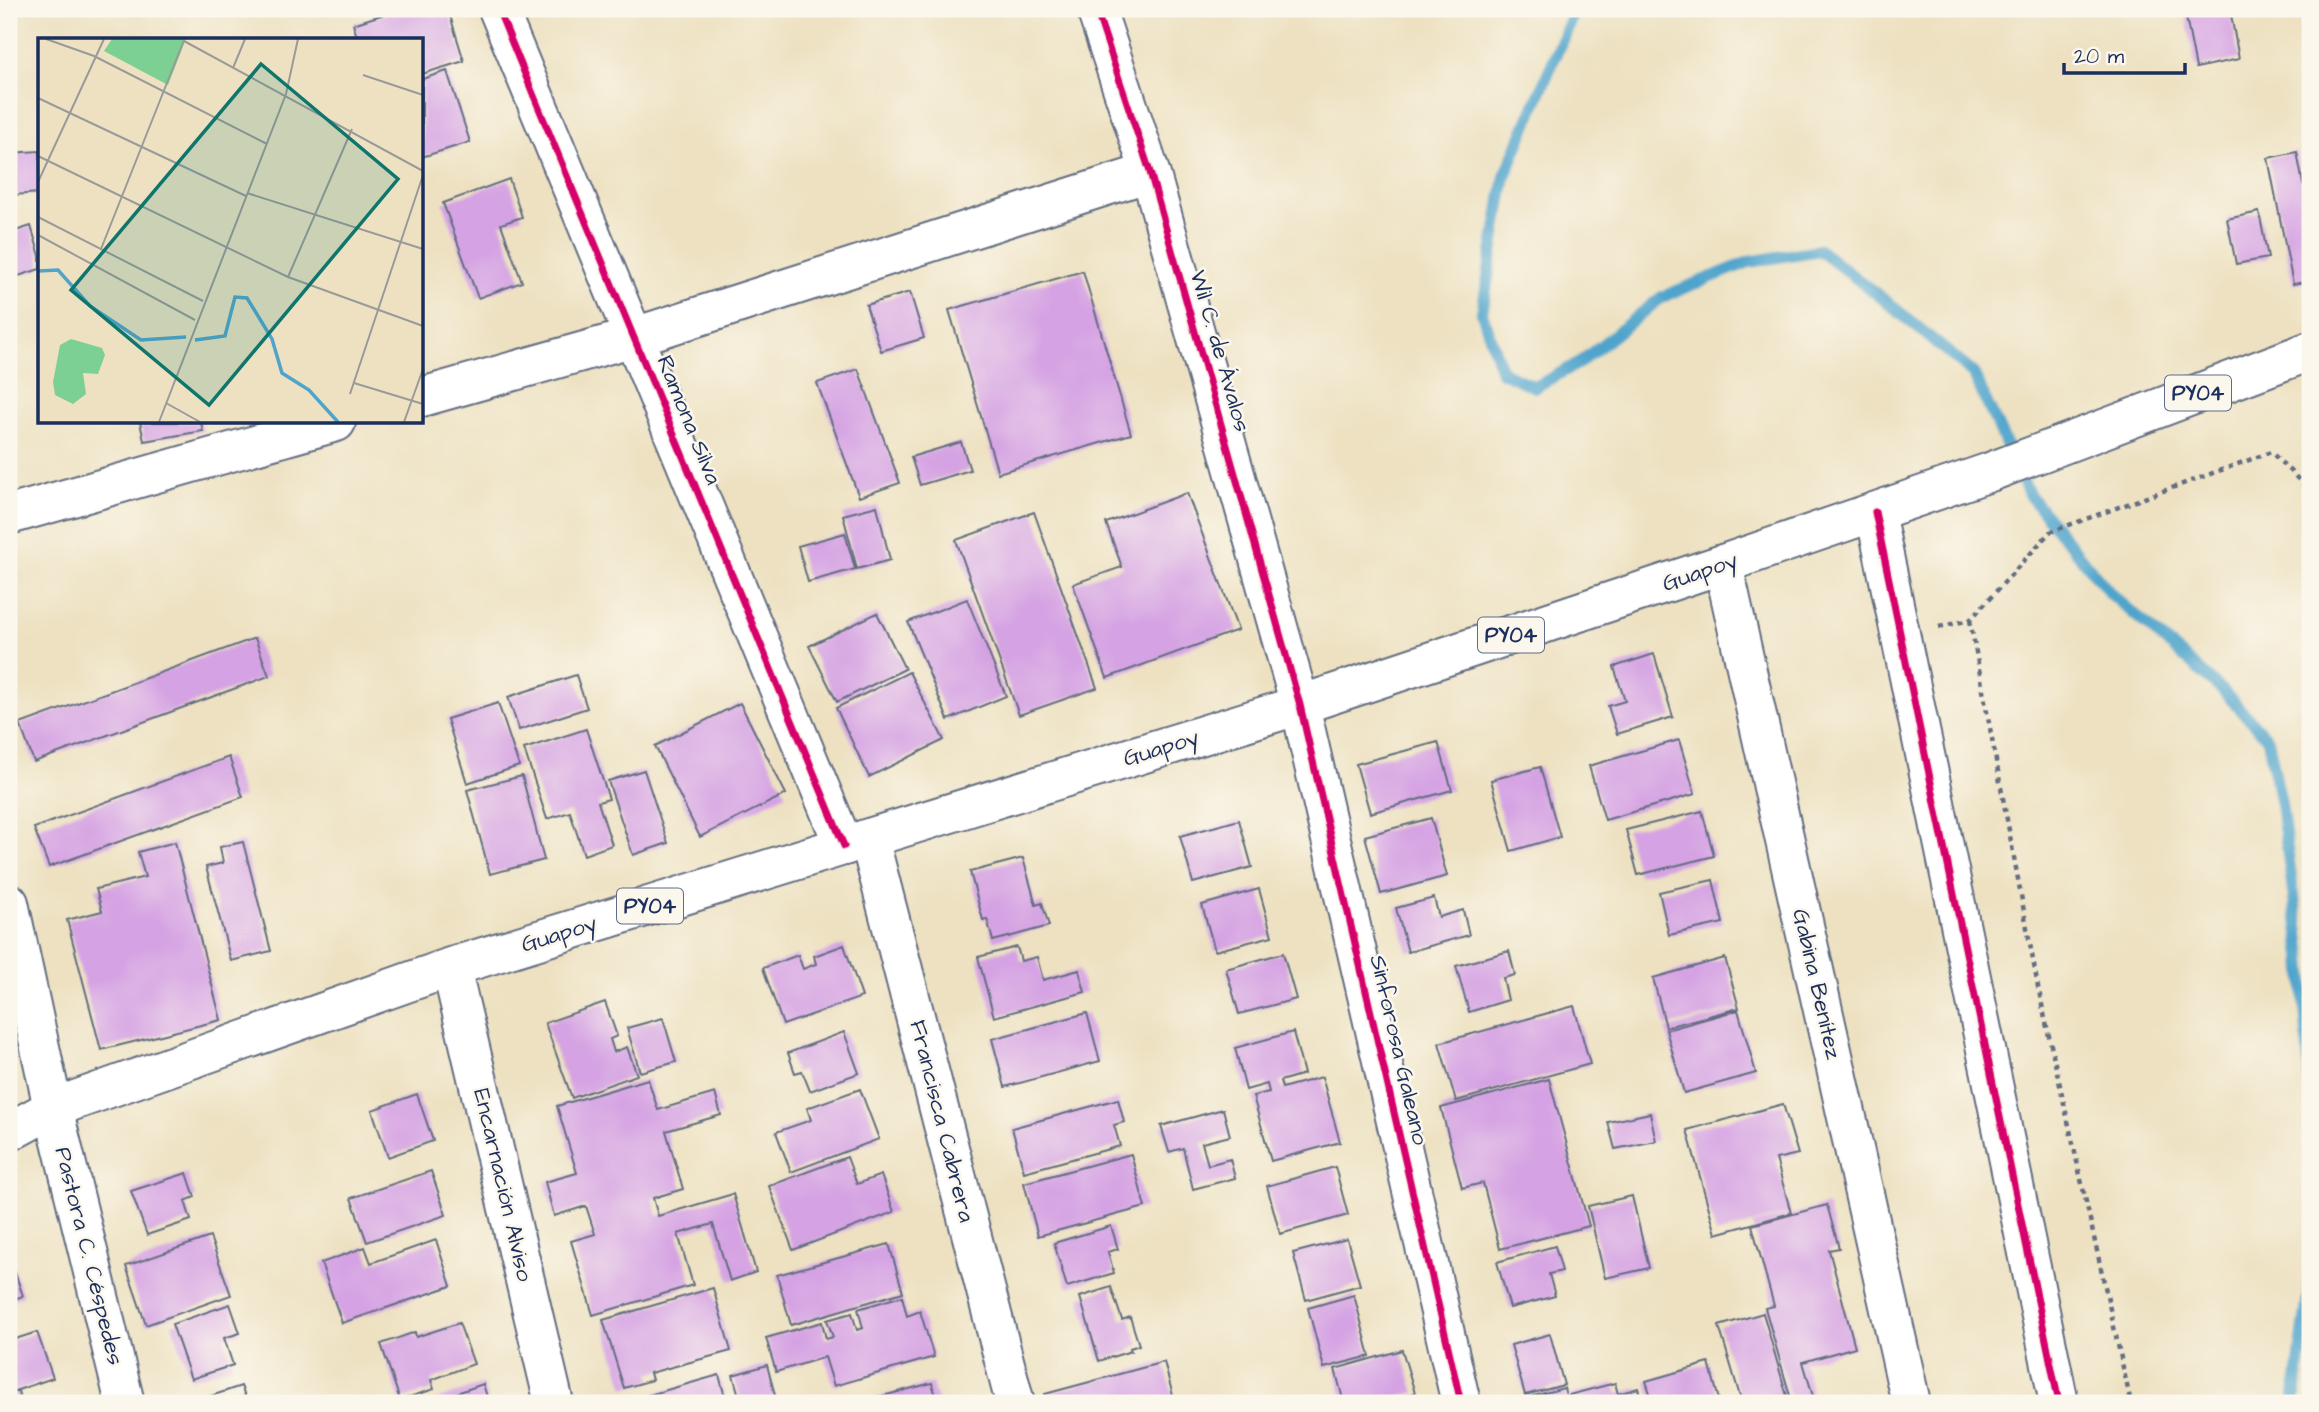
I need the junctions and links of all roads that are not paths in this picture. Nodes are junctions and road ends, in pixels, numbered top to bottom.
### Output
1 (498, 9) edge
2 (1096, 9) edge
3 (1150, 172) junction
4 (634, 337) junction
5 (2310, 351) edge
6 (424, 396) edge
7 (329, 424) edge
8 (1875, 512) junction
9 (9, 515) edge
10 (1723, 564) junction
11 (1300, 705) junction
12 (857, 842) junction
13 (9, 903) edge
14 (451, 967) junction
15 (52, 1108) junction
16 (9, 1132) edge
17 (124, 1403) edge
18 (554, 1403) edge
19 (1015, 1403) edge
20 (1461, 1403) edge
21 (1910, 1403) edge
22 (2059, 1403) edge

1 - 4 street, Ramona Silva
2 - 3 street, Wil C. de Ávalos
3 - 4 street
3 - 11 street, Wil C. de Ávalos
4 - 6 street
4 - 12 street, Ramona Silva
5 - 8 street, Guapoy / PY04
7 - 9 street
8 - 10 street, Guapoy / PY04
8 - 22 street
10 - 11 street, Guapoy / PY04
10 - 21 street, Gabina Benítez
11 - 12 street, Guapoy / PY04
11 - 20 street, Sinforosa Galeano
12 - 14 street, Guapoy / PY04
12 - 19 street, Francisca Cabrera
13 - 15 street, Pastora C. Céspedes
14 - 15 street, Guapoy / PY04
14 - 18 street, Encarnación Alviso
15 - 16 street, Guapoy / PY04
15 - 17 street, Pastora C. Céspedes

